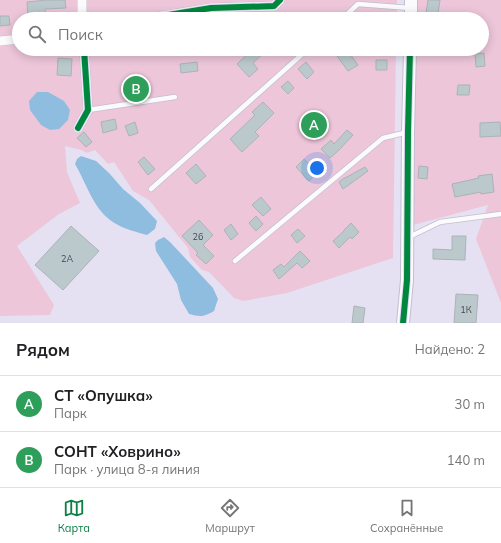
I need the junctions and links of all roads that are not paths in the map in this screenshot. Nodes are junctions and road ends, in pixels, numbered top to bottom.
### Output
1 (82, 0) edge
2 (280, 0) edge
3 (411, 9) edge
4 (82, 12) edge
5 (187, 12) edge
6 (349, 12) edge
7 (12, 39) edge
8 (0, 42) edge
9 (84, 56) edge
10 (300, 56) edge
11 (410, 56) edge
12 (175, 97) dead end
13 (88, 110) junction
14 (78, 128) dead end
15 (408, 132) junction
16 (151, 189) dead end
17 (501, 214) edge
18 (407, 237) junction
19 (235, 261) dead end
20 (403, 323) edge

1 - 4 street
2 - 5 street
3 - 6 lane
7 - 8 street
9 - 13 street
10 - 16 lane
11 - 15 street
12 - 13 lane
13 - 14 street
15 - 18 street
15 - 19 lane
17 - 18 lane
18 - 20 street

